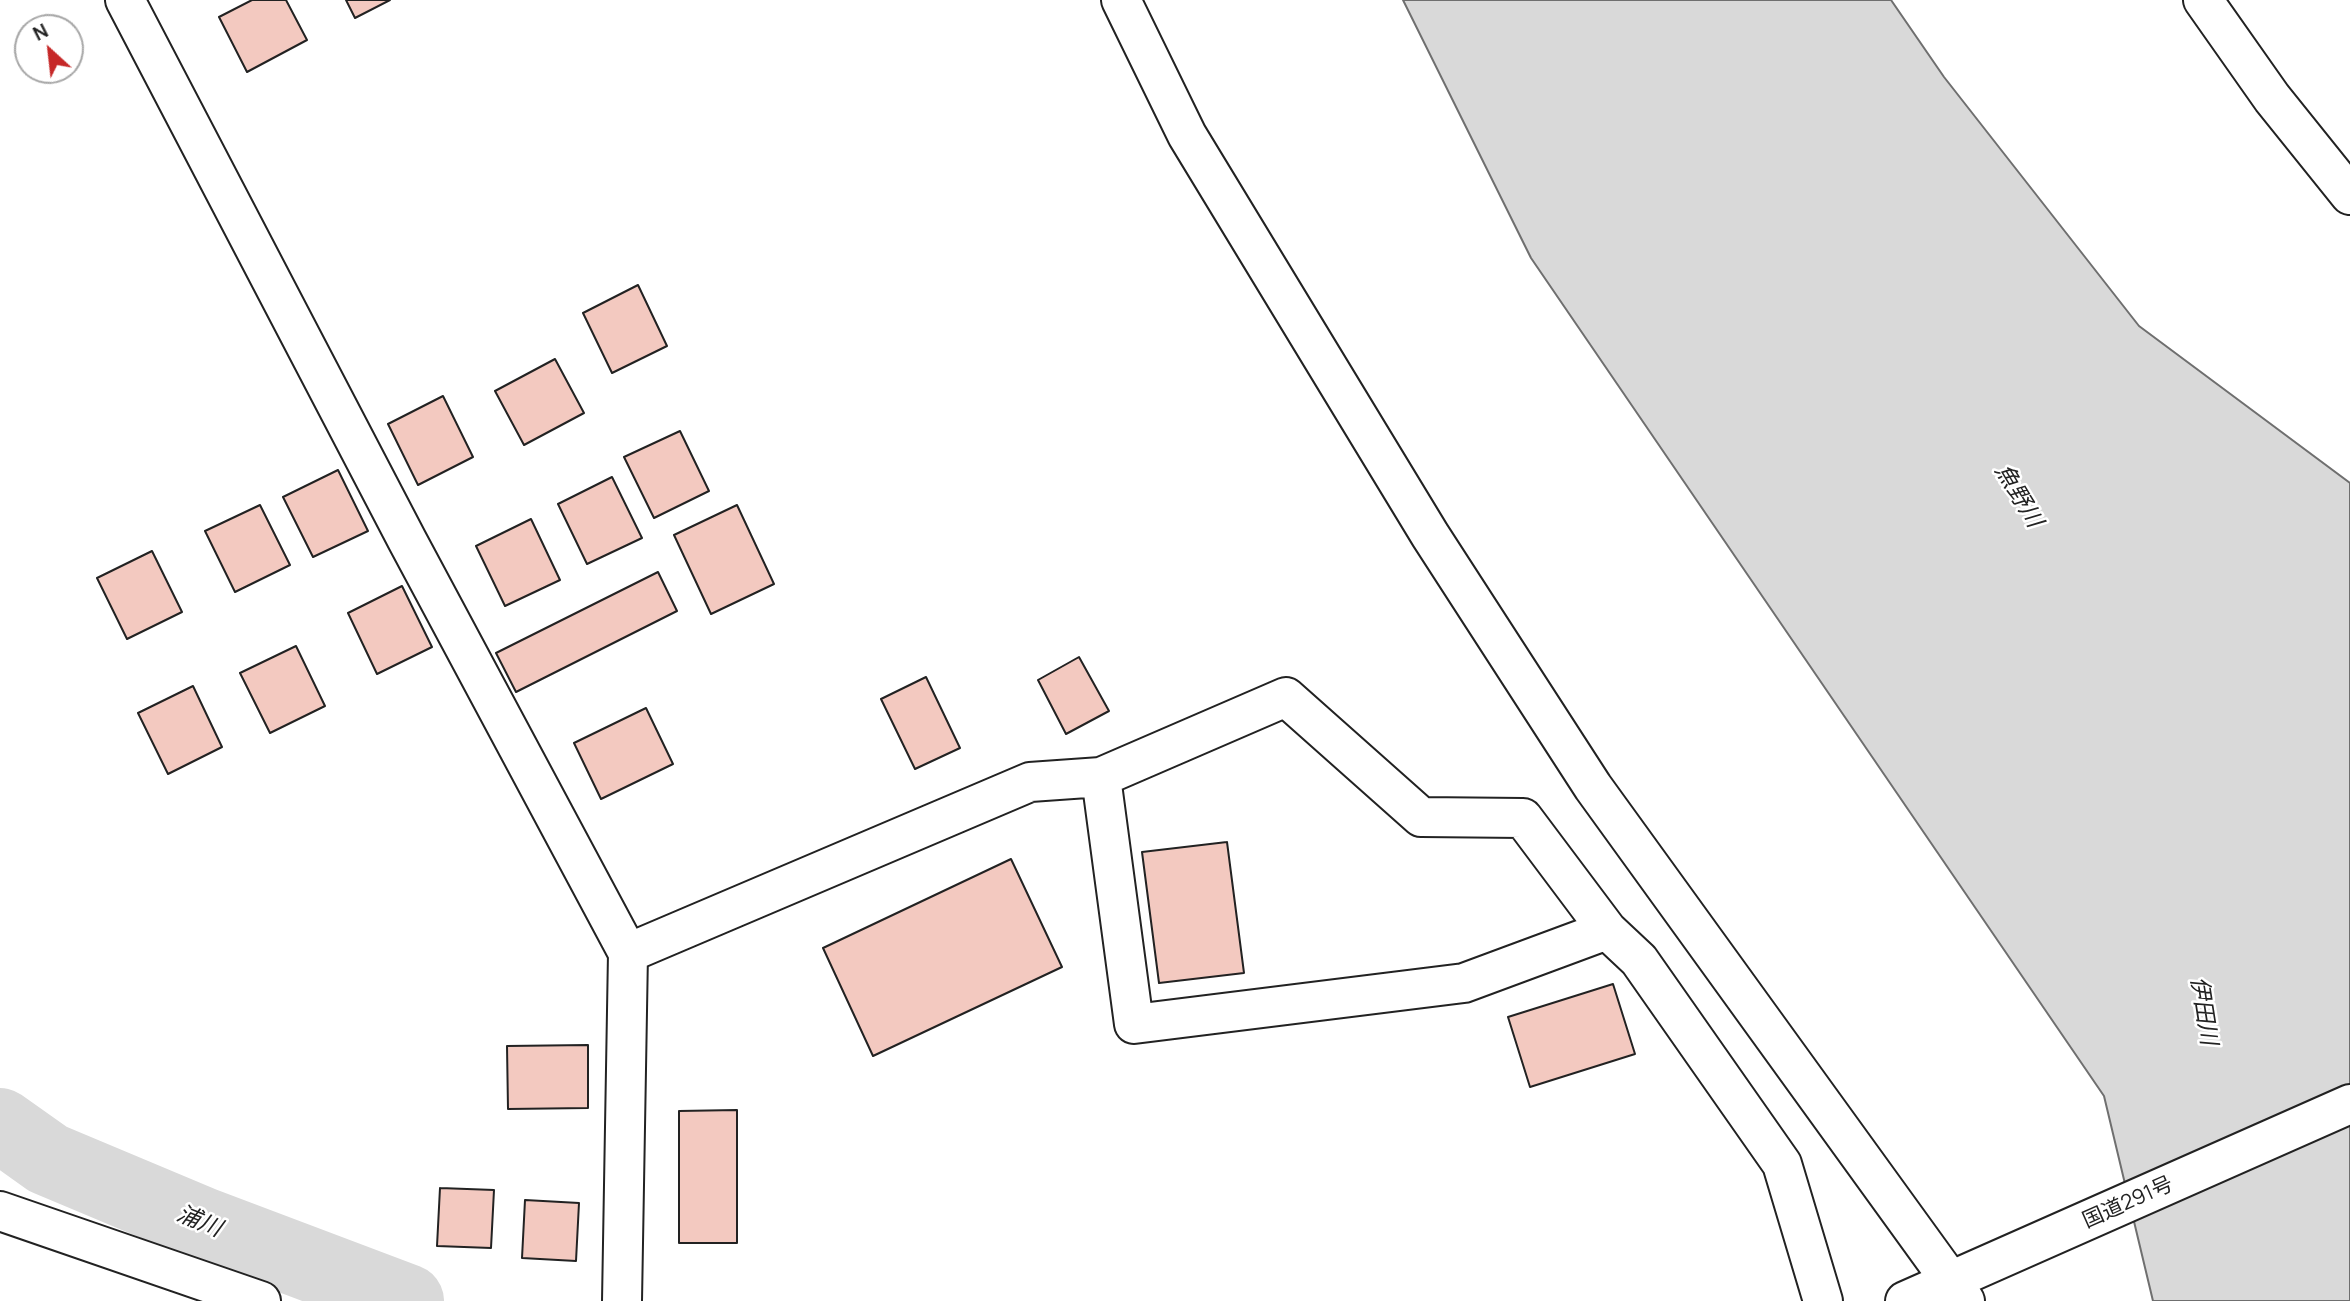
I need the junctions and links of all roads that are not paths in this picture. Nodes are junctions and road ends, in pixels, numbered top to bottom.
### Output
1 (125, 0) edge
2 (1121, 0) edge
3 (2203, 0) edge
4 (2350, 195) edge
5 (1101, 777) junction
6 (1607, 930) junction
7 (628, 953) junction
8 (2350, 1104) edge
9 (0, 1211) edge
10 (1959, 1290) edge
11 (221, 1294) edge
12 (261, 1301) edge
13 (622, 1301) edge
14 (1823, 1301) edge
15 (1905, 1301) edge

1 - 7 main road
2 - 10 main road
3 - 4 main road
5 - 6 main road
5 - 6 main road
5 - 7 main road
6 - 14 main road
7 - 13 main road
8 - 10 main road, 国道291号
9 - 11 main road
10 - 15 main road, 国道291号
11 - 12 main road

